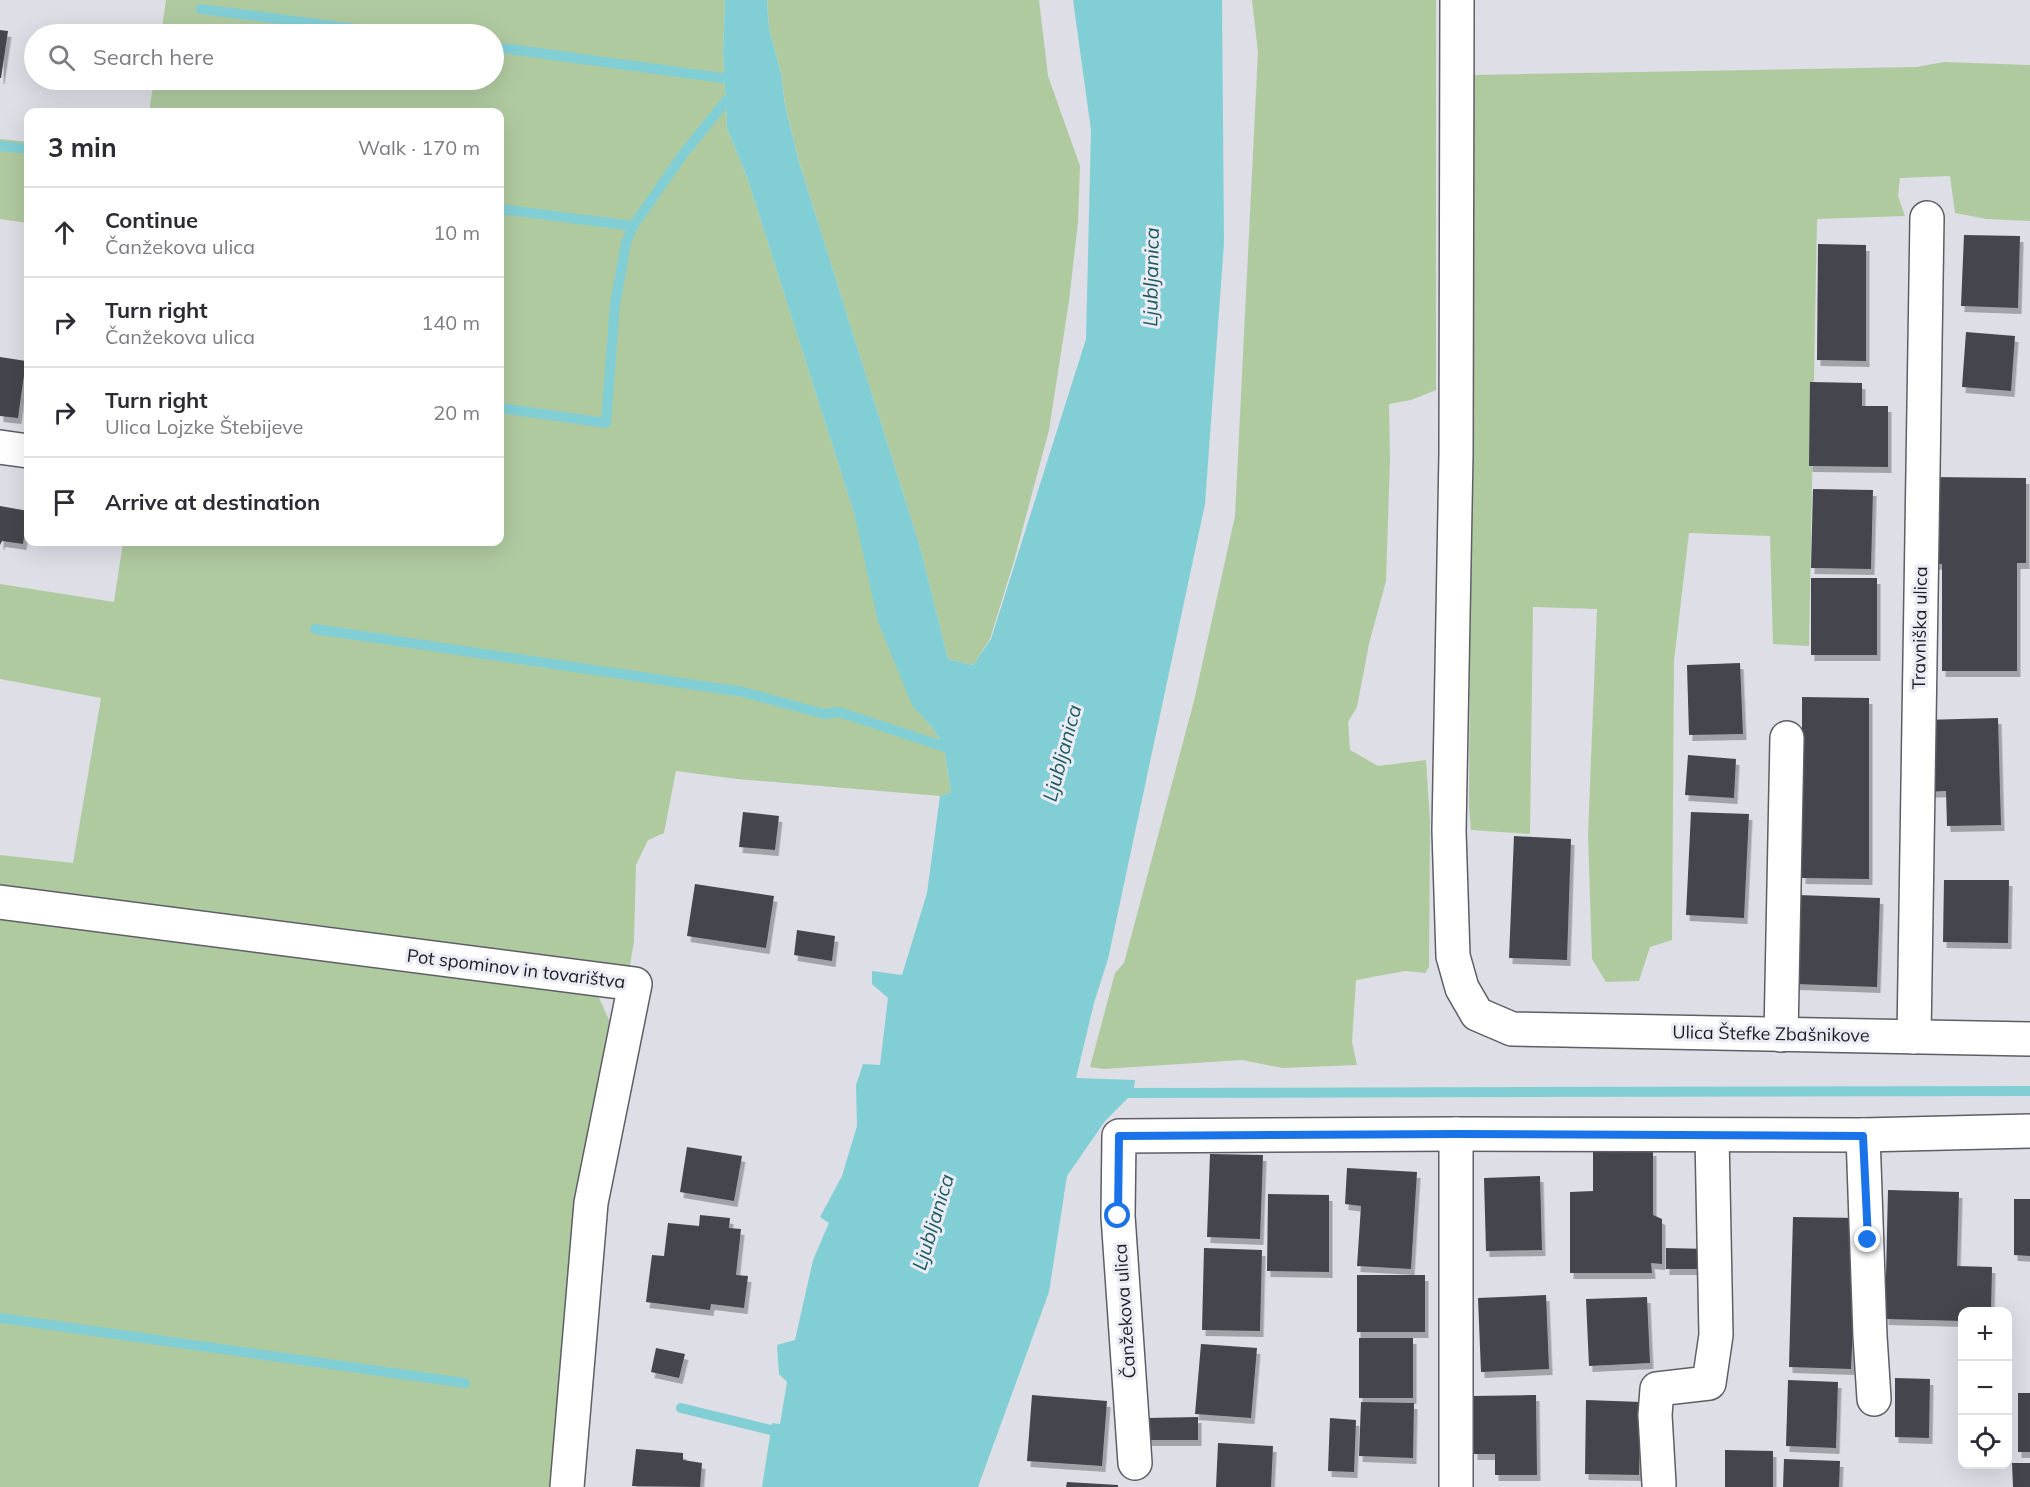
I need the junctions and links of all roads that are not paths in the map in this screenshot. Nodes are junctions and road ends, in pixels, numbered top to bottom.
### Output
1 (1457, 0) edge
2 (1927, 218) dead end
3 (0, 447) edge
4 (24, 450) edge
5 (1787, 738) dead end
6 (0, 902) edge
7 (1781, 1035) junction
8 (1914, 1037) junction
9 (2030, 1038) edge
10 (2030, 1131) edge
11 (1456, 1134) junction
12 (1712, 1136) junction
13 (1863, 1136) junction
14 (1874, 1399) dead end
15 (1135, 1463) dead end
16 (1659, 1484) dead end
17 (567, 1487) edge
18 (1456, 1487) edge

1 - 7 street, Ulica Štefke Zbašnikove
2 - 8 street, Travniška ulica
3 - 4 street
5 - 7 street
6 - 17 street, Pot spominov in tovarištva
7 - 8 street, Ulica Štefke Zbašnikove
8 - 9 street, Ulica Štefke Zbašnikove
10 - 13 street, Čanžekova ulica
11 - 12 street, Čanžekova ulica
11 - 15 street, Čanžekova ulica
11 - 18 street
12 - 13 street, Čanžekova ulica
12 - 16 street
13 - 14 street

